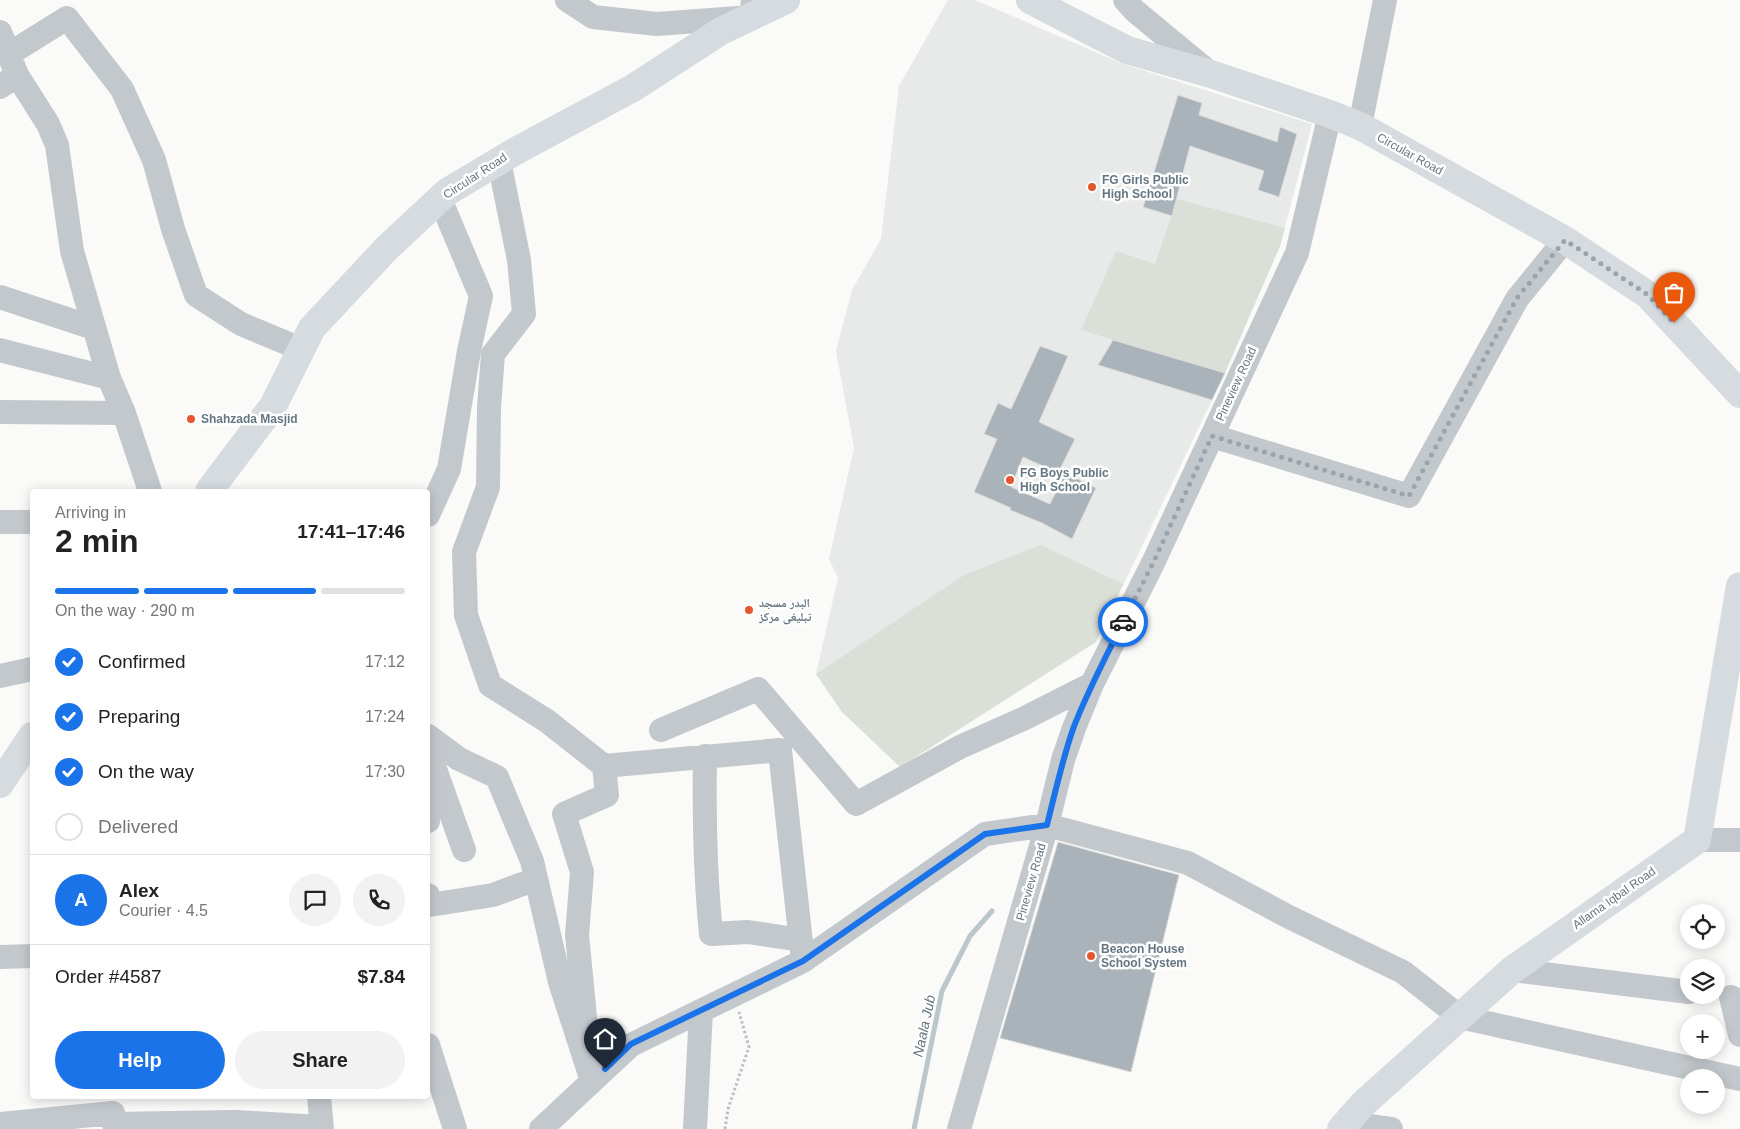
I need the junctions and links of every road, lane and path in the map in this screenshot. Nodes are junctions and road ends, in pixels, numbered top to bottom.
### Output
1 (568, 0) edge
2 (786, 0) edge
3 (1030, 0) edge
4 (1124, 0) edge
5 (1384, 0) edge
6 (752, 8) edge
7 (0, 32) edge
8 (8, 72) edge
9 (1211, 74) junction
10 (1330, 114) junction
11 (1360, 126) junction
12 (499, 161) junction
13 (440, 199) junction
14 (1565, 240) junction
15 (0, 297) edge
16 (94, 328) junction
17 (301, 349) junction
18 (0, 350) edge
19 (109, 378) junction
20 (1740, 394) edge
21 (0, 412) edge
22 (124, 413) junction
23 (1212, 436) junction
24 (149, 489) edge
25 (211, 489) edge
26 (430, 511) edge
27 (0, 522) edge
28 (30, 522) edge
29 (1740, 586) edge
30 (30, 670) edge
31 (0, 676) edge
32 (1092, 684) junction
33 (661, 730) dead end
34 (430, 737) edge
35 (30, 739) edge
36 (705, 756) junction
37 (430, 763) edge
38 (604, 766) junction
39 (0, 784) edge
40 (1047, 825) junction
41 (1697, 840) junction
42 (1740, 840) edge
43 (464, 850) dead end
44 (536, 878) junction
45 (430, 905) edge
46 (802, 951) junction
47 (1512, 970) junction
48 (1680, 991) edge
49 (1728, 994) edge
50 (734, 995) junction
51 (701, 1011) junction
52 (1460, 1017) junction
53 (1740, 1035) edge
54 (430, 1051) edge
55 (1740, 1079) edge
56 (592, 1081) junction
57 (319, 1099) edge
58 (113, 1116) edge
59 (0, 1124) edge
60 (1344, 1126) edge
61 (322, 1128) edge
62 (456, 1129) edge
63 (541, 1129) edge
64 (695, 1129) edge
65 (725, 1129) edge
66 (959, 1129) edge
67 (1391, 1129) edge

1 - 6 street
2 - 6 main road, Circular Road
3 - 9 main road, Circular Road
4 - 9 street
5 - 11 street
6 - 12 main road, Circular Road
7 - 8 street
8 - 16 street
8 - 17 street
9 - 10 main road, Circular Road
10 - 11 main road, Circular Road
10 - 23 street, Pineview Road
11 - 14 main road, Circular Road
12 - 13 main road, Circular Road
12 - 38 street
13 - 17 main road, Circular Road
13 - 26 street
14 - 20 main road, Circular Road
14 - 23 street
15 - 16 street
16 - 19 street
17 - 25 main road, Circular Road
18 - 19 street
19 - 22 street
21 - 22 street
22 - 24 street
23 - 32 street, Pineview Road
27 - 28 street
29 - 41 main road
30 - 31 street
32 - 33 street
32 - 40 street, Pineview Road
34 - 44 street
35 - 39 main road
36 - 38 street
36 - 46 street
36 - 46 street
37 - 43 street
38 - 56 street
40 - 46 street
40 - 52 street
40 - 66 street, Pineview Road
41 - 42 street
41 - 47 main road, Allama Iqbal Road
44 - 45 street
44 - 56 street
46 - 50 street
47 - 48 street
47 - 52 main road, Allama Iqbal Road
49 - 53 street
50 - 51 street
50 - 65 path
51 - 56 street
51 - 64 street
52 - 55 street
52 - 60 main road, Allama Iqbal Road
54 - 62 street
56 - 63 street
57 - 61 street
58 - 59 street
58 - 61 street
60 - 67 street

